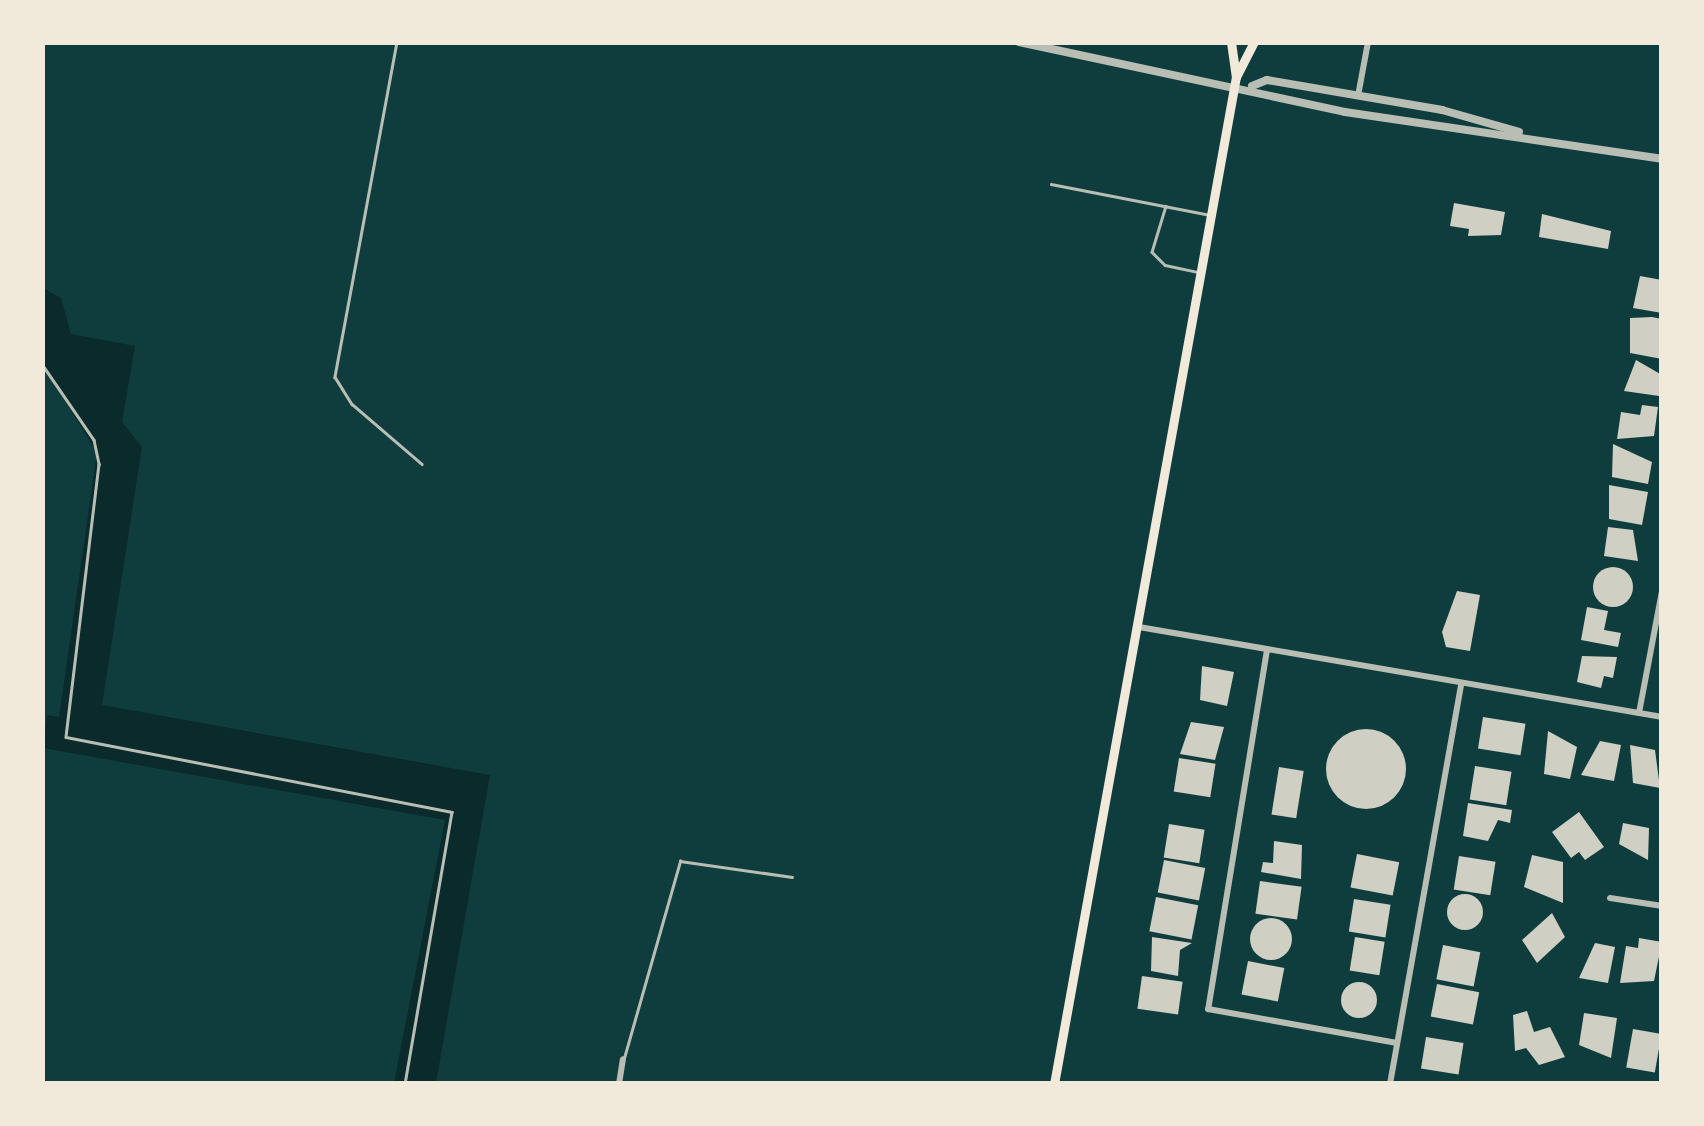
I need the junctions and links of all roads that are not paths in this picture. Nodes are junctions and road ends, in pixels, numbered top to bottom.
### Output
1 (397, 42) edge
2 (1019, 42) edge
3 (1231, 42) edge
4 (1254, 42) edge
5 (1368, 42) edge
6 (1048, 45) edge
7 (1235, 80) junction
8 (1252, 86) junction
9 (1358, 96) junction
10 (1533, 136) junction
11 (1662, 159) edge
12 (1051, 184) dead end
13 (1166, 206) junction
14 (1211, 215) junction
15 (1201, 272) junction
16 (42, 364) edge
17 (422, 464) dead end
18 (1662, 592) edge
19 (1140, 627) junction
20 (1268, 650) junction
21 (1461, 685) junction
22 (1638, 713) junction
23 (1662, 716) edge
24 (792, 877) dead end
25 (1610, 898) dead end
26 (1662, 906) edge
27 (1397, 1043) junction
28 (623, 1060) joint
29 (405, 1084) edge
30 (619, 1084) edge
31 (1054, 1084) edge
32 (1390, 1084) edge

1 - 17 lane
2 - 6 street
3 - 7 main road
4 - 7 main road
5 - 9 street
6 - 7 street
7 - 8 street
7 - 14 main road
8 - 9 street
8 - 10 street
9 - 10 street
10 - 11 street
12 - 13 lane
13 - 14 lane
13 - 15 lane
14 - 15 main road
15 - 19 main road
16 - 29 lane
18 - 22 street
19 - 20 street
19 - 31 main road
20 - 21 street
20 - 27 street
21 - 22 street
21 - 27 street
22 - 23 street
24 - 28 lane
25 - 26 street
27 - 32 street
28 - 30 street

